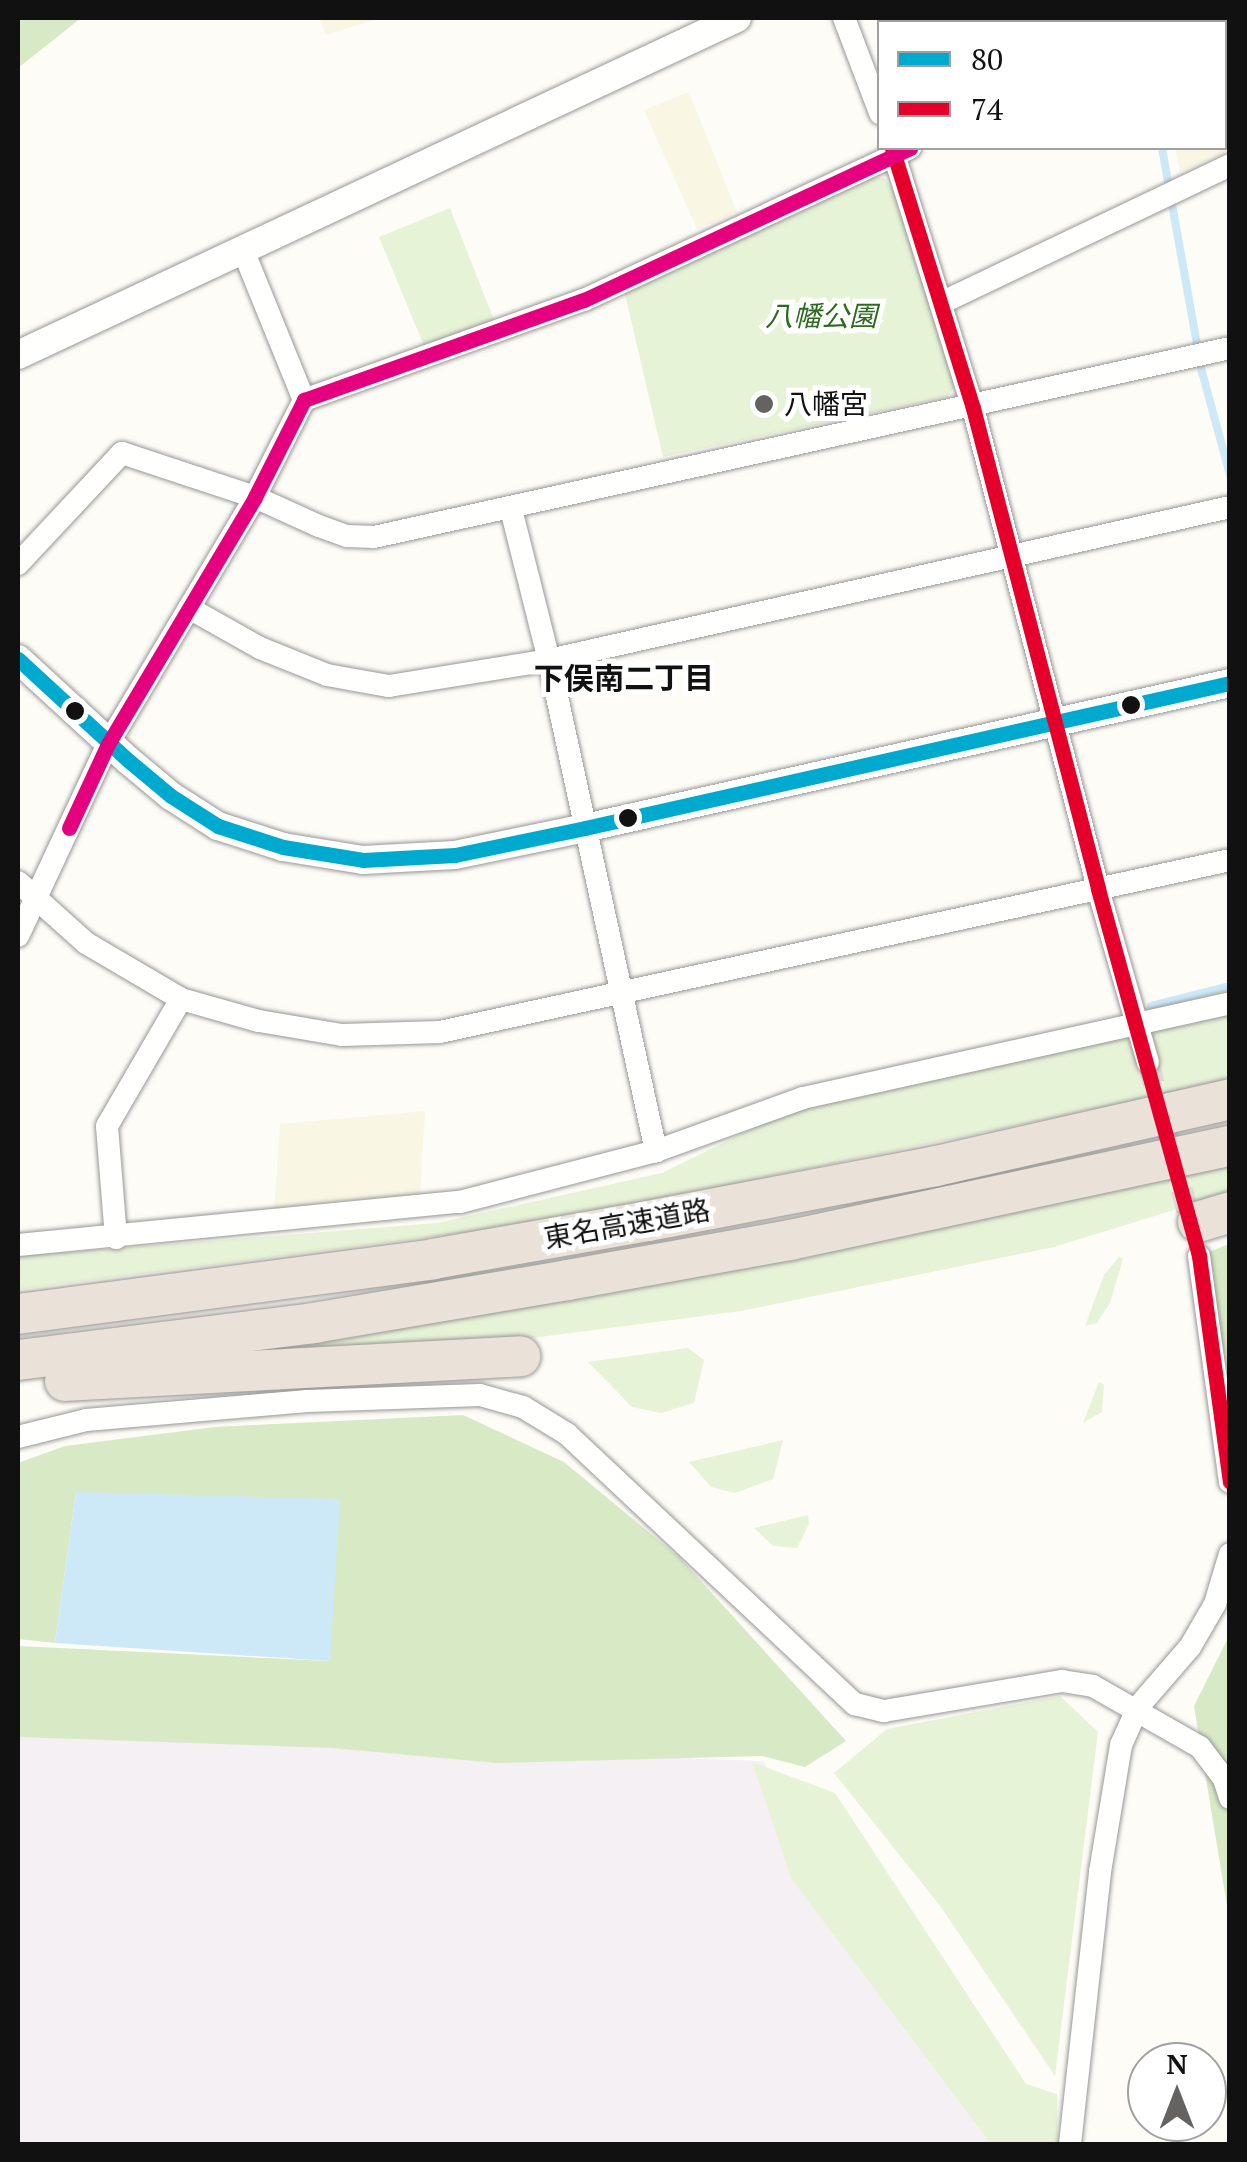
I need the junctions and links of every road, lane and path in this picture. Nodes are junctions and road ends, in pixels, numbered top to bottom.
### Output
1 (737, 18) edge
2 (844, 18) edge
3 (877, 105) edge
4 (899, 150) edge
5 (1230, 165) edge
6 (243, 250) junction
7 (942, 303) junction
8 (1230, 348) edge
9 (18, 355) edge
10 (304, 400) junction
11 (973, 408) junction
12 (255, 498) junction
13 (1230, 507) edge
14 (511, 509) junction
15 (1014, 558) junction
16 (18, 564) edge
17 (189, 608) junction
18 (18, 659) edge
19 (549, 660) junction
20 (1230, 683) edge
21 (1056, 723) junction
22 (108, 744) junction
23 (585, 828) junction
24 (1230, 860) edge
25 (18, 882) edge
26 (1098, 889) junction
27 (36, 898) junction
28 (18, 936) edge
29 (623, 995) junction
30 (181, 999) junction
31 (1230, 1004) edge
32 (1136, 1024) junction
33 (1148, 1062) tunnel mouth
34 (1230, 1099) edge
35 (1230, 1146) edge
36 (656, 1151) junction
37 (1209, 1230) tunnel mouth
38 (116, 1238) junction
39 (18, 1245) edge
40 (18, 1314) edge
41 (520, 1356) dead end
42 (18, 1360) edge
43 (18, 1384) edge
44 (1225, 1419) edge
45 (18, 1437) edge
46 (1230, 1482) edge
47 (1230, 1554) edge
48 (1138, 1707) junction
49 (1230, 1798) edge
50 (1070, 2144) edge

1 - 6 street
2 - 3 street
4 - 7 street
4 - 10 street
5 - 7 street
6 - 9 street
6 - 10 street
7 - 11 street
8 - 11 street
10 - 12 street
11 - 14 street
11 - 15 street
12 - 14 street
12 - 16 street
12 - 17 street
13 - 15 street
14 - 19 street
15 - 19 street
15 - 21 street
17 - 19 street
17 - 22 street
18 - 22 street
19 - 23 street
20 - 21 street
21 - 23 street
21 - 26 street
22 - 23 street
22 - 27 street
23 - 29 street
24 - 26 street
25 - 27 street
26 - 29 street
26 - 32 street
27 - 28 street
27 - 30 street
29 - 30 street
29 - 36 street
30 - 38 street
31 - 32 street
32 - 33 street
32 - 36 street
34 - 40 highway, 東名高速道路
35 - 42 highway, 東名高速道路
36 - 38 street
37 - 44 street
38 - 39 street
41 - 43 highway
44 - 46 street
45 - 48 street
47 - 48 street
48 - 49 street
48 - 50 street

